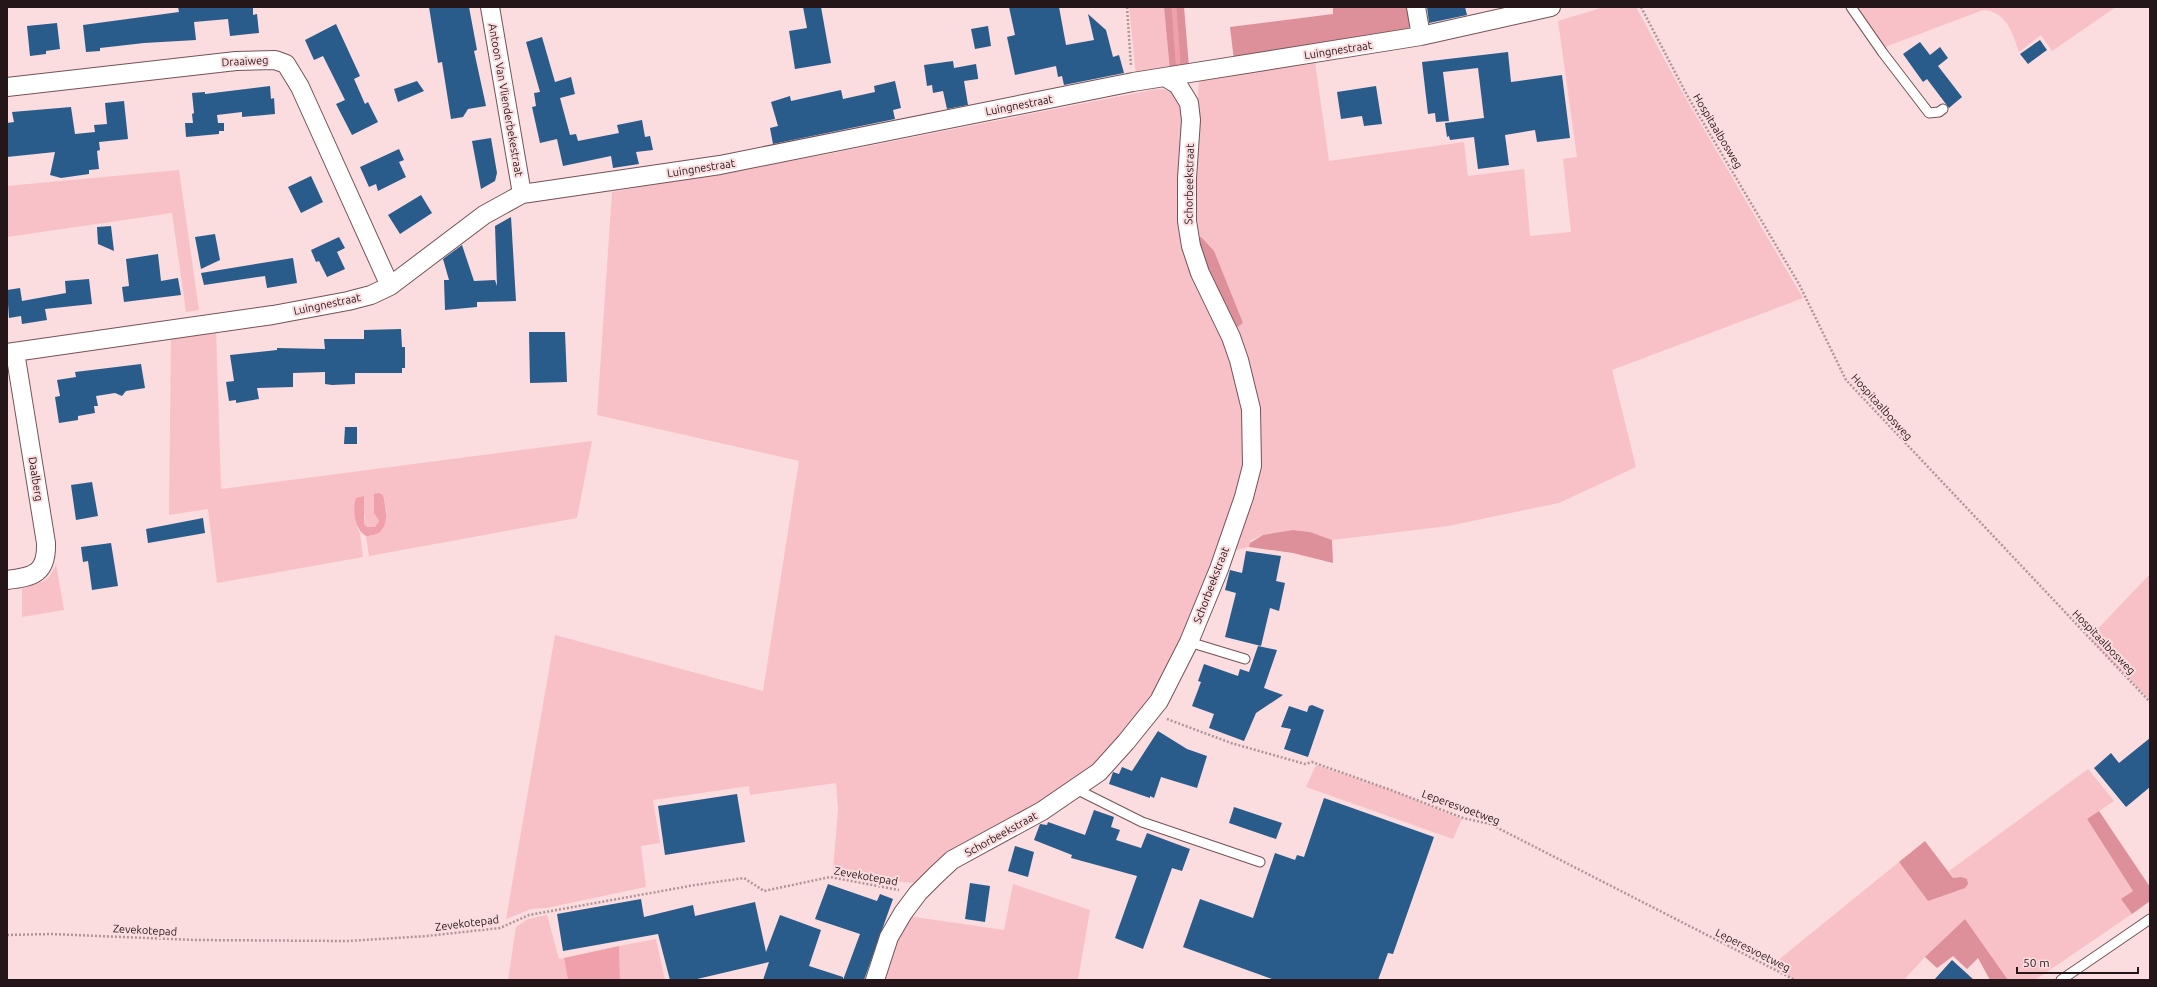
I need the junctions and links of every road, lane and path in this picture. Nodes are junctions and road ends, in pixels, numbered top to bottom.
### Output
1 (490, 7) edge
2 (1127, 7) edge
3 (1416, 7) edge
4 (1551, 7) edge
5 (1641, 7) edge
6 (1851, 7) edge
7 (1421, 36) junction
8 (1165, 77) junction
9 (1132, 82) junction
10 (7, 87) edge
11 (1944, 109) dead end
12 (522, 194) junction
13 (390, 286) junction
14 (11, 353) edge
15 (7, 580) edge
16 (1189, 642) junction
17 (1244, 659) dead end
18 (2150, 702) edge
19 (1150, 710) junction
20 (1076, 789) junction
21 (1260, 862) dead end
22 (918, 893) junction
23 (2150, 919) edge
24 (7, 935) edge
25 (875, 980) edge
26 (1795, 980) edge
27 (2061, 980) edge

1 - 12 street, Antoon Van Vlienderbekestraat
2 - 9 path
3 - 7 street
4 - 7 street, Luingnestraat
5 - 18 path, Hospitaalbosweg
6 - 11 lane
7 - 8 street, Luingnestraat
8 - 9 street, Luingnestraat
8 - 16 street, Schorbeekstraat
9 - 12 street, Luingnestraat
10 - 13 street, Draaiweg
12 - 13 street, Luingnestraat
13 - 14 street, Luingnestraat
14 - 15 street, Daalberg
16 - 17 lane
16 - 19 street, Schorbeekstraat
19 - 20 street, Schorbeekstraat
19 - 26 path, Leperesvoetweg
20 - 21 lane
20 - 22 street, Schorbeekstraat
22 - 24 path, Zevekotepad
22 - 25 street, Schorbeekstraat
23 - 27 lane

